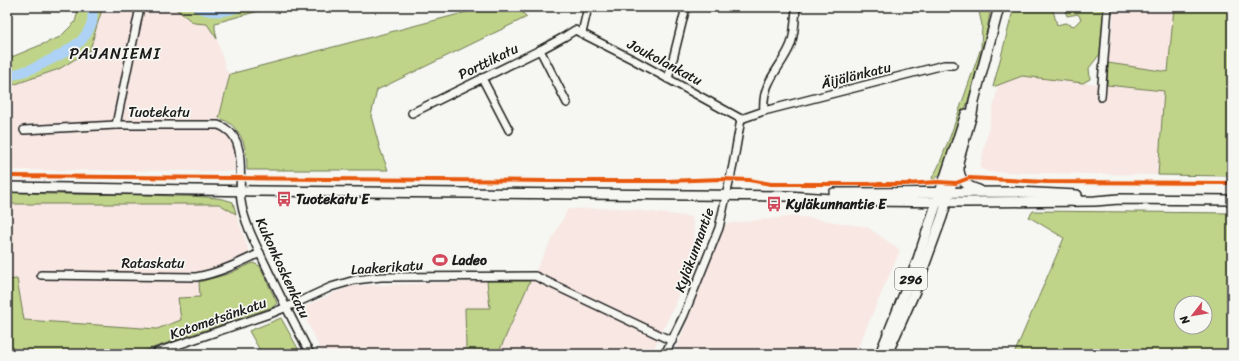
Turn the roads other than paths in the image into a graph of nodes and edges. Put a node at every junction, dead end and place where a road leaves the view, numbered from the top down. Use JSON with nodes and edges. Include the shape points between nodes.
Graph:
{"nodes":[{"id":1,"x":140,"y":7,"type":"edge"},
{"id":2,"x":588,"y":7,"type":"edge"},
{"id":3,"x":686,"y":7,"type":"edge"},
{"id":4,"x":796,"y":7,"type":"edge"},
{"id":5,"x":999,"y":7,"type":"edge"},
{"id":6,"x":1108,"y":7,"type":"edge"},
{"id":7,"x":575,"y":30,"type":"joint"},
{"id":8,"x":582,"y":33,"type":"junction"},
{"id":9,"x":540,"y":50,"type":"junction"},
{"id":10,"x":953,"y":65,"type":"dead end"},
{"id":11,"x":482,"y":78,"type":"junction"},
{"id":12,"x":668,"y":80,"type":"junction"},
{"id":13,"x":1101,"y":98,"type":"dead end"},
{"id":14,"x":974,"y":101,"type":"junction"},
{"id":15,"x":566,"y":104,"type":"dead end"},
{"id":16,"x":764,"y":111,"type":"junction"},
{"id":17,"x":412,"y":114,"type":"dead end"},
{"id":18,"x":741,"y":119,"type":"junction"},
{"id":19,"x":116,"y":125,"type":"junction"},
{"id":20,"x":24,"y":130,"type":"dead end"},
{"id":21,"x":509,"y":130,"type":"dead end"},
{"id":22,"x":960,"y":158,"type":"junction"},
{"id":23,"x":7,"y":187,"type":"edge"},
{"id":24,"x":240,"y":191,"type":"junction"},
{"id":25,"x":945,"y":192,"type":"junction"},
{"id":26,"x":992,"y":192,"type":"junction"},
{"id":27,"x":726,"y":195,"type":"junction"},
{"id":28,"x":787,"y":196,"type":"junction"},
{"id":29,"x":1119,"y":199,"type":"junction"},
{"id":30,"x":1232,"y":200,"type":"edge"},
{"id":31,"x":942,"y":202,"type":"junction"},
{"id":32,"x":260,"y":253,"type":"junction"},
{"id":33,"x":41,"y":275,"type":"dead end"},
{"id":34,"x":286,"y":308,"type":"junction"},
{"id":35,"x":672,"y":341,"type":"junction"},
{"id":36,"x":157,"y":352,"type":"dead end"},
{"id":37,"x":310,"y":354,"type":"edge"},
{"id":38,"x":665,"y":354,"type":"edge"},
{"id":39,"x":880,"y":354,"type":"edge"},
{"id":40,"x":887,"y":354,"type":"edge"}],
"edges":[{"from":1,"to":19,"type":"street"},
{"from":2,"to":8,"type":"street"},
{"from":3,"to":12,"type":"street"},
{"from":4,"to":16,"type":"street","via":[[791,44],[768,82]]},
{"from":5,"to":14,"type":"main road","number":"296"},
{"from":6,"to":13,"type":"street"},
{"from":7,"to":8,"type":"street","name":"Joukolankatu"},
{"from":7,"to":9,"type":"street","name":"Porttikatu"},
{"from":8,"to":12,"type":"street","name":"Joukolankatu"},
{"from":9,"to":11,"type":"street","name":"Porttikatu"},
{"from":9,"to":15,"type":"street"},
{"from":10,"to":16,"type":"street","name":"Äijälänkatu","via":[[944,65]]},
{"from":11,"to":17,"type":"street","name":"Porttikatu"},
{"from":11,"to":21,"type":"street"},
{"from":12,"to":18,"type":"street","name":"Joukolankatu"},
{"from":14,"to":22,"type":"main road","number":"296"},
{"from":14,"to":25,"type":"main road","number":"296","via":[[967,112]]},
{"from":16,"to":18,"type":"street"},
{"from":18,"to":27,"type":"street","name":"Kyläkunnantie"},
{"from":19,"to":20,"type":"street","name":"Tuotekatu"},
{"from":19,"to":24,"type":"street","name":"Tuotekatu","via":[[218,126],[227,129],[234,136],[240,152]]},
{"from":22,"to":25,"type":"main road","number":"296"},
{"from":22,"to":26,"type":"main road","via":[[960,174],[966,184],[975,189]]},
{"from":23,"to":24,"type":"main road"},
{"from":24,"to":27,"type":"main road"},
{"from":24,"to":32,"type":"street","name":"Kukonkoskenkatu","via":[[246,218]]},
{"from":25,"to":26,"type":"main road"},
{"from":25,"to":28,"type":"main road","via":[[862,192]]},
{"from":25,"to":31,"type":"main road","number":"296"},
{"from":26,"to":29,"type":"main road"},
{"from":27,"to":28,"type":"main road"},
{"from":27,"to":35,"type":"street","name":"Kyläkunnantie","via":[[719,228]]},
{"from":28,"to":31,"type":"main road","via":[[863,201]]},
{"from":29,"to":30,"type":"main road"},
{"from":29,"to":31,"type":"main road"},
{"from":31,"to":39,"type":"main road","number":"296"},
{"from":31,"to":40,"type":"main road","number":"296","via":[[915,291]]},
{"from":32,"to":33,"type":"street","name":"Rataskatu","via":[[225,269],[196,277]]},
{"from":32,"to":34,"type":"street","name":"Kukonkoskenkatu"},
{"from":34,"to":35,"type":"street","name":"Laakerikatu","via":[[330,287],[355,280],[381,277],[535,276]]},
{"from":34,"to":36,"type":"street","name":"Kotometsänkatu"},
{"from":34,"to":37,"type":"street","name":"Kukonkoskenkatu"},
{"from":35,"to":38,"type":"street","name":"Kyläkunnantie"}]}
